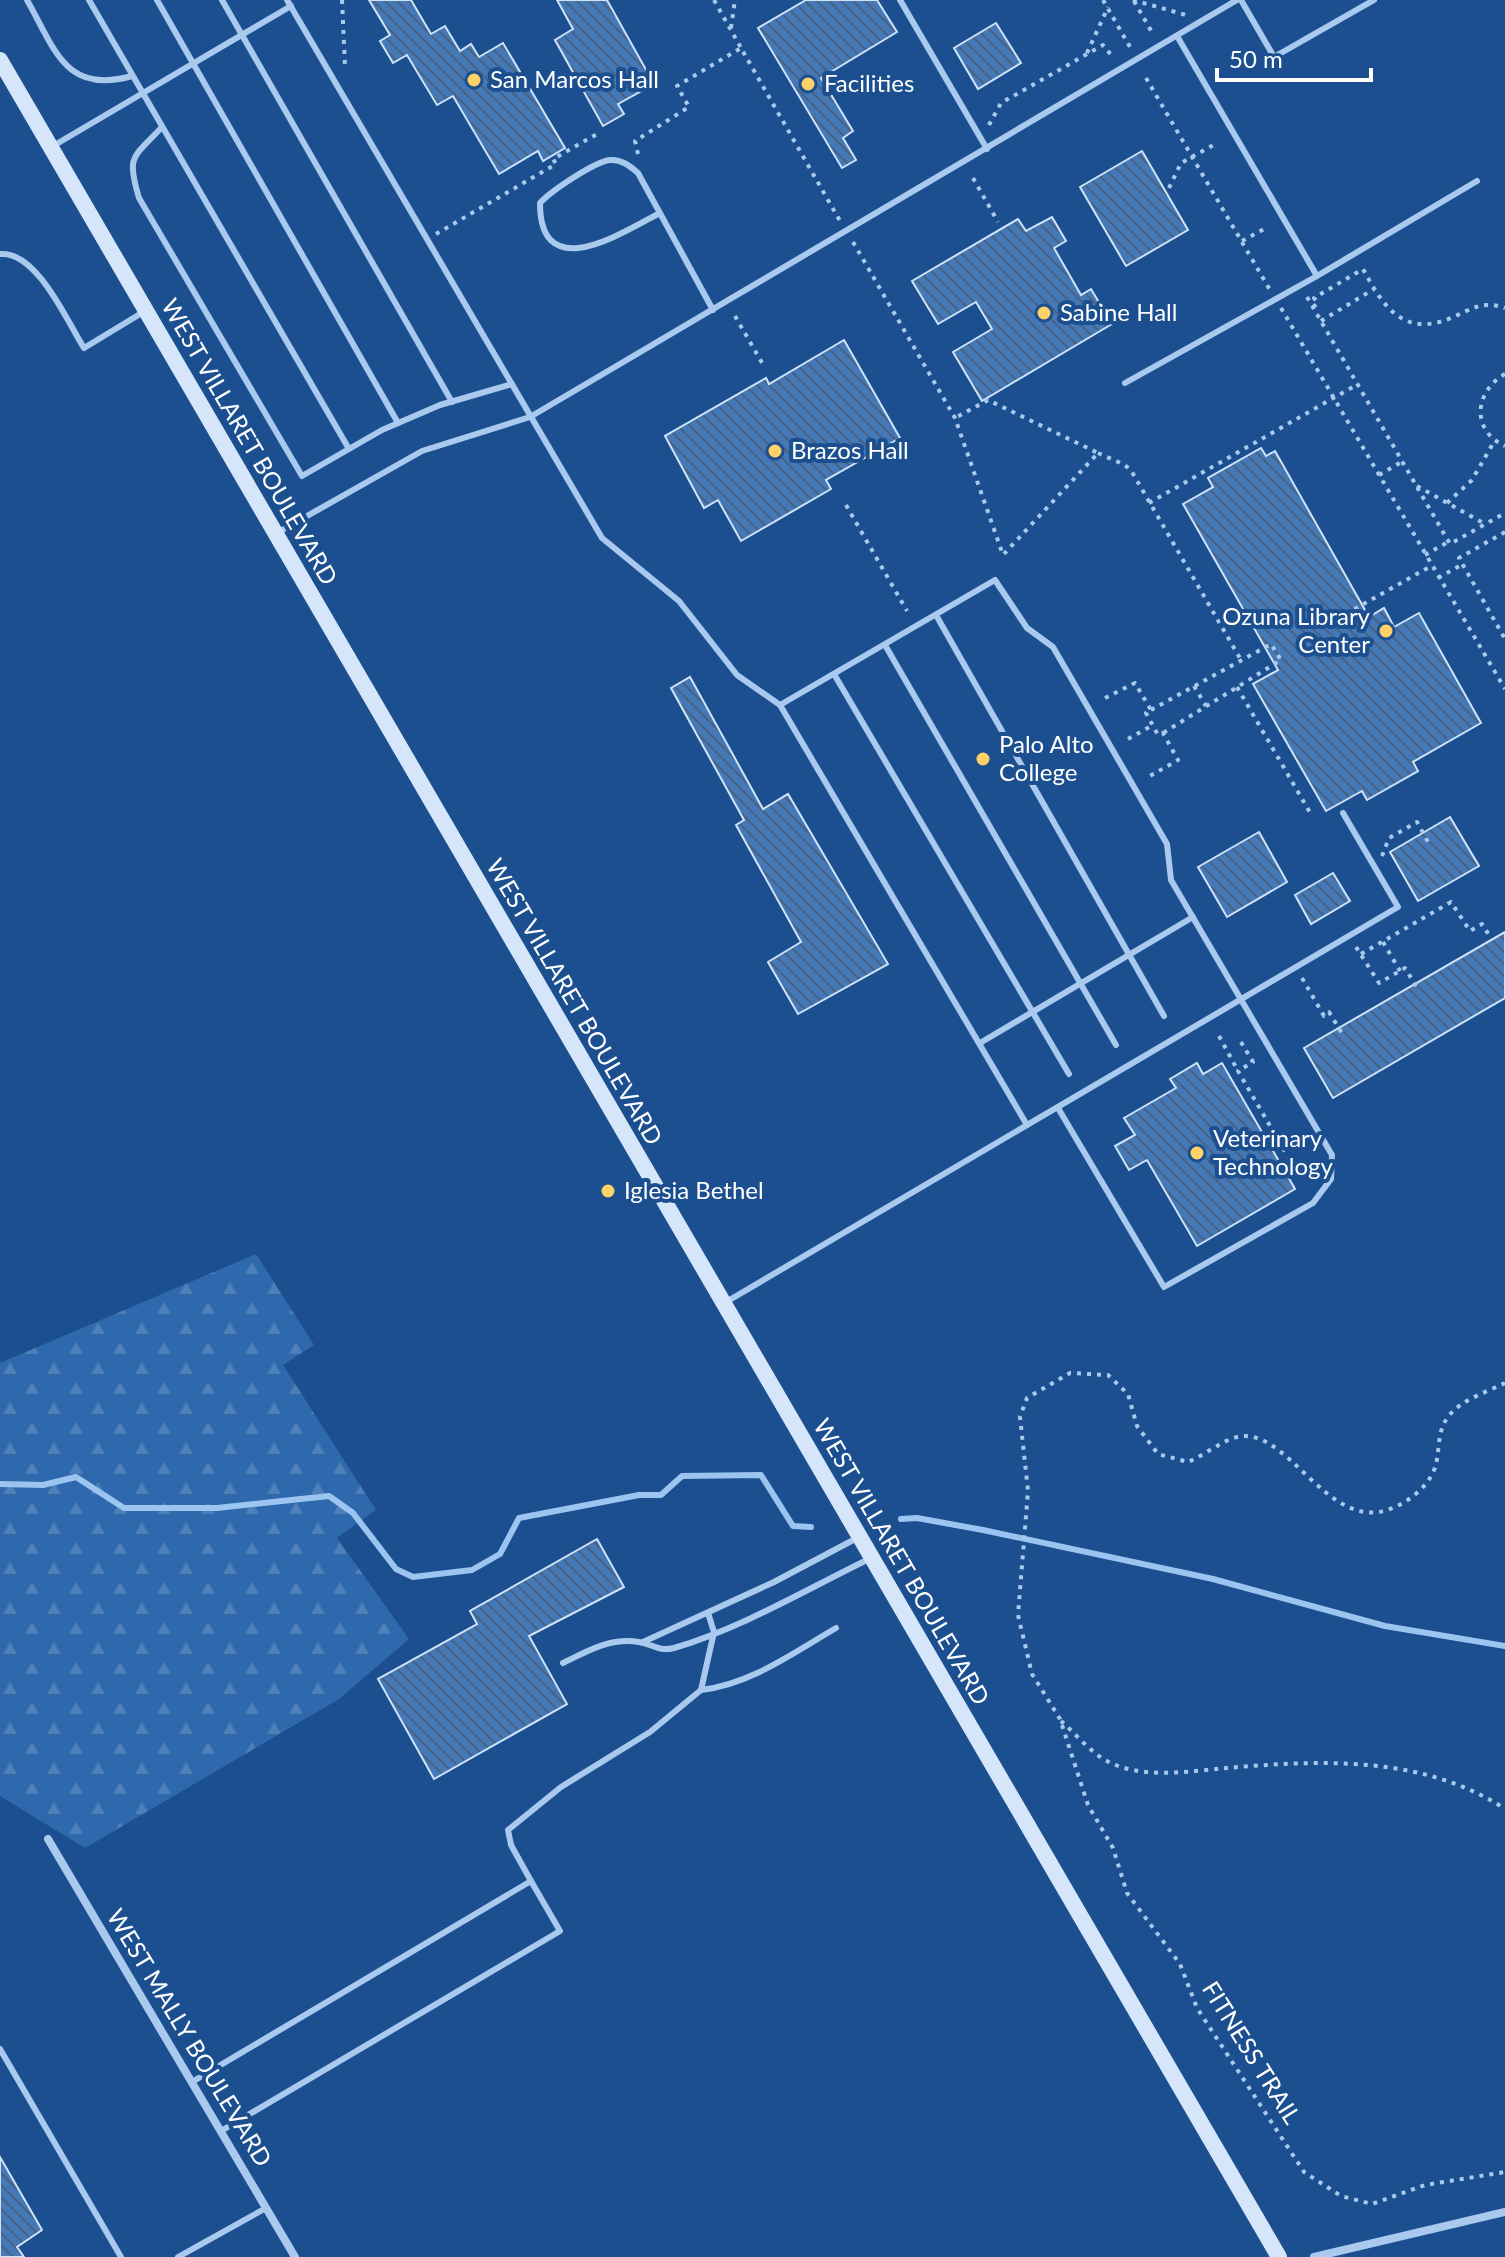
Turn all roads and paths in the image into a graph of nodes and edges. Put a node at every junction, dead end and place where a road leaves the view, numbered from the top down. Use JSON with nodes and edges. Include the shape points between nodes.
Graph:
{"nodes":[{"id":1,"x":27,"y":0,"type":"edge"},
{"id":2,"x":89,"y":0,"type":"edge"},
{"id":3,"x":157,"y":0,"type":"edge"},
{"id":4,"x":222,"y":0,"type":"edge"},
{"id":5,"x":342,"y":0,"type":"edge"},
{"id":6,"x":714,"y":0,"type":"edge"},
{"id":7,"x":735,"y":0,"type":"edge"},
{"id":8,"x":900,"y":0,"type":"edge"},
{"id":9,"x":1103,"y":0,"type":"edge"},
{"id":10,"x":1133,"y":0,"type":"edge"},
{"id":11,"x":1239,"y":0,"type":"edge"},
{"id":12,"x":1374,"y":0,"type":"edge"},
{"id":13,"x":289,"y":3,"type":"edge"},
{"id":14,"x":1108,"y":7,"type":"junction"},
{"id":15,"x":1186,"y":15,"type":"dead end"},
{"id":16,"x":731,"y":30,"type":"junction"},
{"id":17,"x":1153,"y":34,"type":"dead end"},
{"id":18,"x":242,"y":35,"type":"junction"},
{"id":19,"x":1177,"y":36,"type":"junction"},
{"id":20,"x":1130,"y":47,"type":"dead end"},
{"id":21,"x":741,"y":48,"type":"junction"},
{"id":22,"x":1086,"y":55,"type":"junction"},
{"id":23,"x":1112,"y":56,"type":"dead end"},
{"id":24,"x":0,"y":60,"type":"edge"},
{"id":25,"x":193,"y":63,"type":"junction"},
{"id":26,"x":345,"y":66,"type":"dead end"},
{"id":27,"x":132,"y":76,"type":"junction"},
{"id":28,"x":1146,"y":78,"type":"dead end"},
{"id":29,"x":142,"y":94,"type":"junction"},
{"id":30,"x":162,"y":127,"type":"junction"},
{"id":31,"x":597,"y":134,"type":"dead end"},
{"id":32,"x":978,"y":134,"type":"junction"},
{"id":33,"x":1217,"y":143,"type":"dead end"},
{"id":34,"x":50,"y":148,"type":"junction"},
{"id":35,"x":987,"y":149,"type":"junction"},
{"id":36,"x":1193,"y":157,"type":"junction"},
{"id":37,"x":644,"y":165,"type":"dead end"},
{"id":38,"x":973,"y":178,"type":"dead end"},
{"id":39,"x":1477,"y":181,"type":"dead end"},
{"id":40,"x":1169,"y":188,"type":"dead end"},
{"id":41,"x":660,"y":213,"type":"junction"},
{"id":42,"x":998,"y":222,"type":"dead end"},
{"id":43,"x":1266,"y":228,"type":"dead end"},
{"id":44,"x":846,"y":232,"type":"junction"},
{"id":45,"x":427,"y":240,"type":"junction"},
{"id":46,"x":1242,"y":241,"type":"junction"},
{"id":47,"x":0,"y":254,"type":"edge"},
{"id":48,"x":1317,"y":276,"type":"junction"},
{"id":49,"x":1300,"y":285,"type":"junction"},
{"id":50,"x":1374,"y":289,"type":"junction"},
{"id":51,"x":1276,"y":299,"type":"junction"},
{"id":52,"x":1313,"y":307,"type":"junction"},
{"id":53,"x":1505,"y":308,"type":"edge"},
{"id":54,"x":713,"y":310,"type":"junction"},
{"id":55,"x":145,"y":311,"type":"junction"},
{"id":56,"x":735,"y":316,"type":"dead end"},
{"id":57,"x":1321,"y":321,"type":"junction"},
{"id":58,"x":765,"y":368,"type":"dead end"},
{"id":59,"x":1505,"y":374,"type":"edge"},
{"id":60,"x":1125,"y":383,"type":"dead end"},
{"id":61,"x":512,"y":384,"type":"junction"},
{"id":62,"x":1358,"y":384,"type":"junction"},
{"id":63,"x":1334,"y":398,"type":"junction"},
{"id":64,"x":452,"y":402,"type":"junction"},
{"id":65,"x":530,"y":417,"type":"junction"},
{"id":66,"x":955,"y":418,"type":"junction"},
{"id":67,"x":398,"y":423,"type":"junction"},
{"id":68,"x":1495,"y":440,"type":"junction"},
{"id":69,"x":1505,"y":446,"type":"edge"},
{"id":70,"x":349,"y":449,"type":"junction"},
{"id":71,"x":1098,"y":453,"type":"junction"},
{"id":72,"x":1403,"y":461,"type":"junction"},
{"id":73,"x":1379,"y":475,"type":"junction"},
{"id":74,"x":1416,"y":486,"type":"junction"},
{"id":75,"x":1149,"y":503,"type":"junction"},
{"id":76,"x":1447,"y":503,"type":"junction"},
{"id":77,"x":846,"y":505,"type":"dead end"},
{"id":78,"x":1505,"y":513,"type":"edge"},
{"id":79,"x":1485,"y":524,"type":"junction"},
{"id":80,"x":1504,"y":534,"type":"edge"},
{"id":81,"x":274,"y":535,"type":"junction"},
{"id":82,"x":1448,"y":542,"type":"junction"},
{"id":83,"x":1425,"y":555,"type":"junction"},
{"id":84,"x":1463,"y":564,"type":"junction"},
{"id":85,"x":1431,"y":566,"type":"junction"},
{"id":86,"x":1438,"y":578,"type":"junction"},
{"id":87,"x":907,"y":611,"type":"dead end"},
{"id":88,"x":936,"y":615,"type":"junction"},
{"id":89,"x":1337,"y":619,"type":"dead end"},
{"id":90,"x":1505,"y":639,"type":"edge"},
{"id":91,"x":885,"y":645,"type":"junction"},
{"id":92,"x":1241,"y":660,"type":"junction"},
{"id":93,"x":834,"y":674,"type":"junction"},
{"id":94,"x":1194,"y":686,"type":"junction"},
{"id":95,"x":1237,"y":687,"type":"junction"},
{"id":96,"x":1505,"y":689,"type":"edge"},
{"id":97,"x":1105,"y":698,"type":"dead end"},
{"id":98,"x":780,"y":705,"type":"junction"},
{"id":99,"x":1206,"y":706,"type":"junction"},
{"id":100,"x":1151,"y":710,"type":"junction"},
{"id":101,"x":1153,"y":725,"type":"junction"},
{"id":102,"x":1163,"y":733,"type":"junction"},
{"id":103,"x":1128,"y":739,"type":"dead end"},
{"id":104,"x":1150,"y":776,"type":"dead end"},
{"id":105,"x":1343,"y":813,"type":"dead end"},
{"id":106,"x":1312,"y":816,"type":"dead end"},
{"id":107,"x":1428,"y":842,"type":"dead end"},
{"id":108,"x":1387,"y":869,"type":"dead end"},
{"id":109,"x":1193,"y":917,"type":"junction"},
{"id":110,"x":1489,"y":935,"type":"dead end"},
{"id":111,"x":1349,"y":936,"type":"junction"},
{"id":112,"x":1383,"y":941,"type":"junction"},
{"id":113,"x":1361,"y":954,"type":"junction"},
{"id":114,"x":1129,"y":955,"type":"junction"},
{"id":115,"x":1296,"y":968,"type":"junction"},
{"id":116,"x":1400,"y":971,"type":"junction"},
{"id":117,"x":1081,"y":983,"type":"junction"},
{"id":118,"x":1419,"y":991,"type":"dead end"},
{"id":119,"x":1241,"y":1001,"type":"junction"},
{"id":120,"x":1032,"y":1012,"type":"junction"},
{"id":121,"x":1164,"y":1016,"type":"dead end"},
{"id":122,"x":1343,"y":1035,"type":"dead end"},
{"id":123,"x":1219,"y":1036,"type":"dead end"},
{"id":124,"x":1241,"y":1042,"type":"dead end"},
{"id":125,"x":980,"y":1043,"type":"junction"},
{"id":126,"x":1116,"y":1045,"type":"dead end"},
{"id":127,"x":1238,"y":1071,"type":"junction"},
{"id":128,"x":1069,"y":1074,"type":"dead end"},
{"id":129,"x":1058,"y":1108,"type":"junction"},
{"id":130,"x":1027,"y":1125,"type":"junction"},
{"id":131,"x":1294,"y":1167,"type":"dead end"},
{"id":132,"x":723,"y":1304,"type":"junction"},
{"id":133,"x":1505,"y":1383,"type":"edge"},
{"id":134,"x":859,"y":1537,"type":"junction"},
{"id":135,"x":871,"y":1558,"type":"junction"},
{"id":136,"x":708,"y":1613,"type":"junction"},
{"id":137,"x":836,"y":1628,"type":"dead end"},
{"id":138,"x":714,"y":1632,"type":"junction"},
{"id":139,"x":643,"y":1642,"type":"junction"},
{"id":140,"x":563,"y":1663,"type":"dead end"},
{"id":141,"x":701,"y":1690,"type":"junction"},
{"id":142,"x":1060,"y":1719,"type":"junction"},
{"id":143,"x":1505,"y":1809,"type":"edge"},
{"id":144,"x":48,"y":1839,"type":"dead end"},
{"id":145,"x":531,"y":1881,"type":"junction"},
{"id":146,"x":0,"y":2049,"type":"edge"},
{"id":147,"x":192,"y":2082,"type":"junction"},
{"id":148,"x":221,"y":2131,"type":"junction"},
{"id":149,"x":1505,"y":2172,"type":"edge"},
{"id":150,"x":266,"y":2208,"type":"junction"},
{"id":151,"x":1505,"y":2212,"type":"edge"},
{"id":152,"x":121,"y":2257,"type":"edge"},
{"id":153,"x":178,"y":2257,"type":"edge"},
{"id":154,"x":295,"y":2257,"type":"edge"},
{"id":155,"x":1279,"y":2257,"type":"edge"},
{"id":156,"x":1314,"y":2257,"type":"edge"}],
"edges":[{"from":1,"to":27,"type":"lane","via":[[64,65],[85,79],[106,83]]},
{"from":2,"to":27,"type":"lane"},
{"from":3,"to":25,"type":"lane"},
{"from":4,"to":18,"type":"lane"},
{"from":5,"to":26,"type":"path"},
{"from":6,"to":16,"type":"path"},
{"from":7,"to":16,"type":"path"},
{"from":8,"to":32,"type":"lane"},
{"from":9,"to":14,"type":"path"},
{"from":10,"to":15,"type":"path"},
{"from":10,"to":17,"type":"path"},
{"from":11,"to":12,"type":"lane","via":[[1274,57]]},
{"from":11,"to":19,"type":"lane"},
{"from":13,"to":18,"type":"lane"},
{"from":13,"to":45,"type":"lane"},
{"from":14,"to":20,"type":"path"},
{"from":14,"to":22,"type":"path"},
{"from":16,"to":21,"type":"path"},
{"from":18,"to":25,"type":"lane"},
{"from":18,"to":64,"type":"lane"},
{"from":19,"to":35,"type":"lane"},
{"from":19,"to":48,"type":"lane"},
{"from":21,"to":37,"type":"path","via":[[677,86],[689,107],[635,141]]},
{"from":21,"to":44,"type":"path"},
{"from":22,"to":23,"type":"path","via":[[1103,45]]},
{"from":22,"to":32,"type":"path","via":[[1001,103]]},
{"from":24,"to":34,"type":"street","name":"WEST VILLARET BOULEVARD"},
{"from":25,"to":29,"type":"lane"},
{"from":25,"to":67,"type":"lane"},
{"from":27,"to":29,"type":"lane"},
{"from":28,"to":36,"type":"path"},
{"from":29,"to":30,"type":"lane"},
{"from":29,"to":34,"type":"lane"},
{"from":30,"to":70,"type":"lane"},
{"from":30,"to":70,"type":"lane","via":[[134,157],[130,169],[139,198],[302,476]]},
{"from":31,"to":45,"type":"path"},
{"from":32,"to":35,"type":"lane"},
{"from":33,"to":36,"type":"path"},
{"from":34,"to":55,"type":"street","name":"WEST VILLARET BOULEVARD"},
{"from":35,"to":44,"type":"lane"},
{"from":36,"to":40,"type":"path","via":[[1177,167]]},
{"from":36,"to":46,"type":"path"},
{"from":38,"to":42,"type":"path"},
{"from":39,"to":48,"type":"lane"},
{"from":41,"to":41,"type":"lane","via":[[591,248],[573,251],[544,229],[540,203],[609,160],[626,162],[638,173]]},
{"from":41,"to":54,"type":"lane"},
{"from":43,"to":46,"type":"path"},
{"from":44,"to":54,"type":"lane"},
{"from":44,"to":66,"type":"path"},
{"from":45,"to":61,"type":"lane"},
{"from":46,"to":51,"type":"path"},
{"from":47,"to":55,"type":"lane","via":[[8,253],[38,272],[84,348]]},
{"from":48,"to":49,"type":"lane"},
{"from":49,"to":51,"type":"lane"},
{"from":49,"to":52,"type":"path"},
{"from":50,"to":52,"type":"path","via":[[1363,269],[1314,298],[1318,303]]},
{"from":50,"to":53,"type":"path","via":[[1388,310],[1424,324],[1450,319],[1479,304]]},
{"from":50,"to":57,"type":"path"},
{"from":51,"to":60,"type":"lane"},
{"from":51,"to":63,"type":"path"},
{"from":52,"to":57,"type":"path"},
{"from":54,"to":65,"type":"lane"},
{"from":55,"to":81,"type":"street","name":"WEST VILLARET BOULEVARD"},
{"from":56,"to":58,"type":"path"},
{"from":57,"to":62,"type":"path"},
{"from":59,"to":68,"type":"path","via":[[1489,385],[1481,401],[1482,422]]},
{"from":61,"to":64,"type":"lane"},
{"from":61,"to":65,"type":"lane"},
{"from":62,"to":63,"type":"path"},
{"from":62,"to":72,"type":"path"},
{"from":63,"to":73,"type":"path"},
{"from":63,"to":75,"type":"path"},
{"from":64,"to":67,"type":"lane"},
{"from":65,"to":81,"type":"lane","via":[[422,451]]},
{"from":65,"to":98,"type":"lane","via":[[602,538],[679,601],[737,675]]},
{"from":66,"to":71,"type":"path","via":[[988,400]]},
{"from":66,"to":71,"type":"path","via":[[1003,555]]},
{"from":67,"to":70,"type":"lane"},
{"from":68,"to":69,"type":"path"},
{"from":68,"to":76,"type":"path","via":[[1472,480]]},
{"from":71,"to":75,"type":"path","via":[[1125,465]]},
{"from":72,"to":73,"type":"path"},
{"from":72,"to":74,"type":"path"},
{"from":73,"to":83,"type":"path"},
{"from":74,"to":76,"type":"path"},
{"from":74,"to":82,"type":"path"},
{"from":75,"to":92,"type":"path"},
{"from":76,"to":79,"type":"path"},
{"from":77,"to":87,"type":"path"},
{"from":78,"to":79,"type":"path"},
{"from":79,"to":82,"type":"path"},
{"from":80,"to":84,"type":"path","via":[[1459,558]]},
{"from":81,"to":132,"type":"street","name":"WEST VILLARET BOULEVARD"},
{"from":82,"to":83,"type":"path"},
{"from":83,"to":85,"type":"path"},
{"from":84,"to":86,"type":"path"},
{"from":84,"to":90,"type":"path"},
{"from":85,"to":86,"type":"path"},
{"from":85,"to":89,"type":"path"},
{"from":86,"to":96,"type":"path"},
{"from":88,"to":91,"type":"lane"},
{"from":88,"to":109,"type":"lane","via":[[995,580],[1027,628],[1053,647],[1167,844],[1171,880]]},
{"from":88,"to":114,"type":"lane"},
{"from":91,"to":93,"type":"lane"},
{"from":91,"to":117,"type":"lane"},
{"from":92,"to":94,"type":"path"},
{"from":92,"to":95,"type":"path","via":[[1271,644],[1281,660]]},
{"from":93,"to":98,"type":"lane"},
{"from":93,"to":120,"type":"lane"},
{"from":94,"to":99,"type":"path"},
{"from":94,"to":100,"type":"path"},
{"from":95,"to":99,"type":"path"},
{"from":95,"to":106,"type":"path"},
{"from":97,"to":100,"type":"path","via":[[1135,683]]},
{"from":98,"to":125,"type":"lane"},
{"from":99,"to":102,"type":"path"},
{"from":100,"to":101,"type":"path","via":[[1146,713]]},
{"from":101,"to":102,"type":"path","via":[[1158,735]]},
{"from":101,"to":103,"type":"path"},
{"from":102,"to":104,"type":"path","via":[[1178,760]]},
{"from":105,"to":111,"type":"lane","via":[[1398,907]]},
{"from":107,"to":108,"type":"path","via":[[1417,822],[1391,836],[1381,857]]},
{"from":109,"to":114,"type":"lane"},
{"from":109,"to":119,"type":"lane"},
{"from":110,"to":112,"type":"path","via":[[1482,924],[1470,931],[1451,902]]},
{"from":111,"to":113,"type":"path"},
{"from":111,"to":115,"type":"lane"},
{"from":112,"to":113,"type":"path"},
{"from":112,"to":116,"type":"path"},
{"from":113,"to":116,"type":"path","via":[[1379,983]]},
{"from":114,"to":117,"type":"lane"},
{"from":114,"to":121,"type":"lane"},
{"from":115,"to":119,"type":"lane"},
{"from":115,"to":122,"type":"path","via":[[1324,1016],[1329,1012]]},
{"from":116,"to":118,"type":"path","via":[[1405,968]]},
{"from":117,"to":120,"type":"lane"},
{"from":117,"to":126,"type":"lane"},
{"from":119,"to":129,"type":"lane"},
{"from":119,"to":129,"type":"lane","via":[[1332,1155],[1331,1179],[1313,1203],[1164,1287]]},
{"from":120,"to":125,"type":"lane"},
{"from":120,"to":128,"type":"lane"},
{"from":123,"to":127,"type":"path"},
{"from":124,"to":127,"type":"path","via":[[1253,1062]]},
{"from":125,"to":130,"type":"lane"},
{"from":127,"to":131,"type":"path"},
{"from":129,"to":130,"type":"lane"},
{"from":130,"to":132,"type":"lane"},
{"from":132,"to":134,"type":"street","name":"WEST VILLARET BOULEVARD"},
{"from":133,"to":142,"type":"path","name":"FITNESS TRAIL","via":[[1449,1414],[1440,1432],[1436,1467],[1418,1494],[1388,1510],[1362,1513],[1334,1500],[1282,1453],[1254,1439],[1237,1437],[1188,1462],[1158,1454],[1137,1426],[1128,1394],[1108,1375],[1070,1373],[1027,1398],[1020,1417],[1028,1491],[1018,1615],[1032,1674]]},
{"from":134,"to":135,"type":"street","name":"WEST VILLARET BOULEVARD"},
{"from":134,"to":136,"type":"lane"},
{"from":135,"to":138,"type":"lane"},
{"from":135,"to":155,"type":"street","name":"WEST VILLARET BOULEVARD"},
{"from":136,"to":138,"type":"lane"},
{"from":136,"to":139,"type":"lane"},
{"from":137,"to":141,"type":"lane","via":[[765,1670],[725,1687]]},
{"from":138,"to":139,"type":"lane","via":[[671,1649],[655,1650]]},
{"from":138,"to":141,"type":"lane"},
{"from":139,"to":140,"type":"lane","via":[[601,1644]]},
{"from":141,"to":145,"type":"lane","via":[[650,1732],[561,1787],[508,1830]]},
{"from":142,"to":143,"type":"path","name":"FITNESS TRAIL","via":[[1106,1761],[1157,1773],[1360,1763],[1424,1771]]},
{"from":142,"to":149,"type":"path","name":"FITNESS TRAIL","via":[[1088,1805],[1113,1848],[1127,1893],[1180,1964],[1197,2008],[1304,2172],[1341,2196],[1372,2204],[1425,2185]]},
{"from":144,"to":147,"type":"street","name":"WEST MALLY BOULEVARD"},
{"from":145,"to":147,"type":"lane"},
{"from":145,"to":148,"type":"lane","via":[[560,1931]]},
{"from":146,"to":152,"type":"lane"},
{"from":147,"to":148,"type":"street","name":"WEST MALLY BOULEVARD"},
{"from":148,"to":150,"type":"street","name":"WEST MALLY BOULEVARD"},
{"from":150,"to":153,"type":"lane"},
{"from":150,"to":154,"type":"street","name":"WEST MALLY BOULEVARD"},
{"from":151,"to":156,"type":"street"}]}
